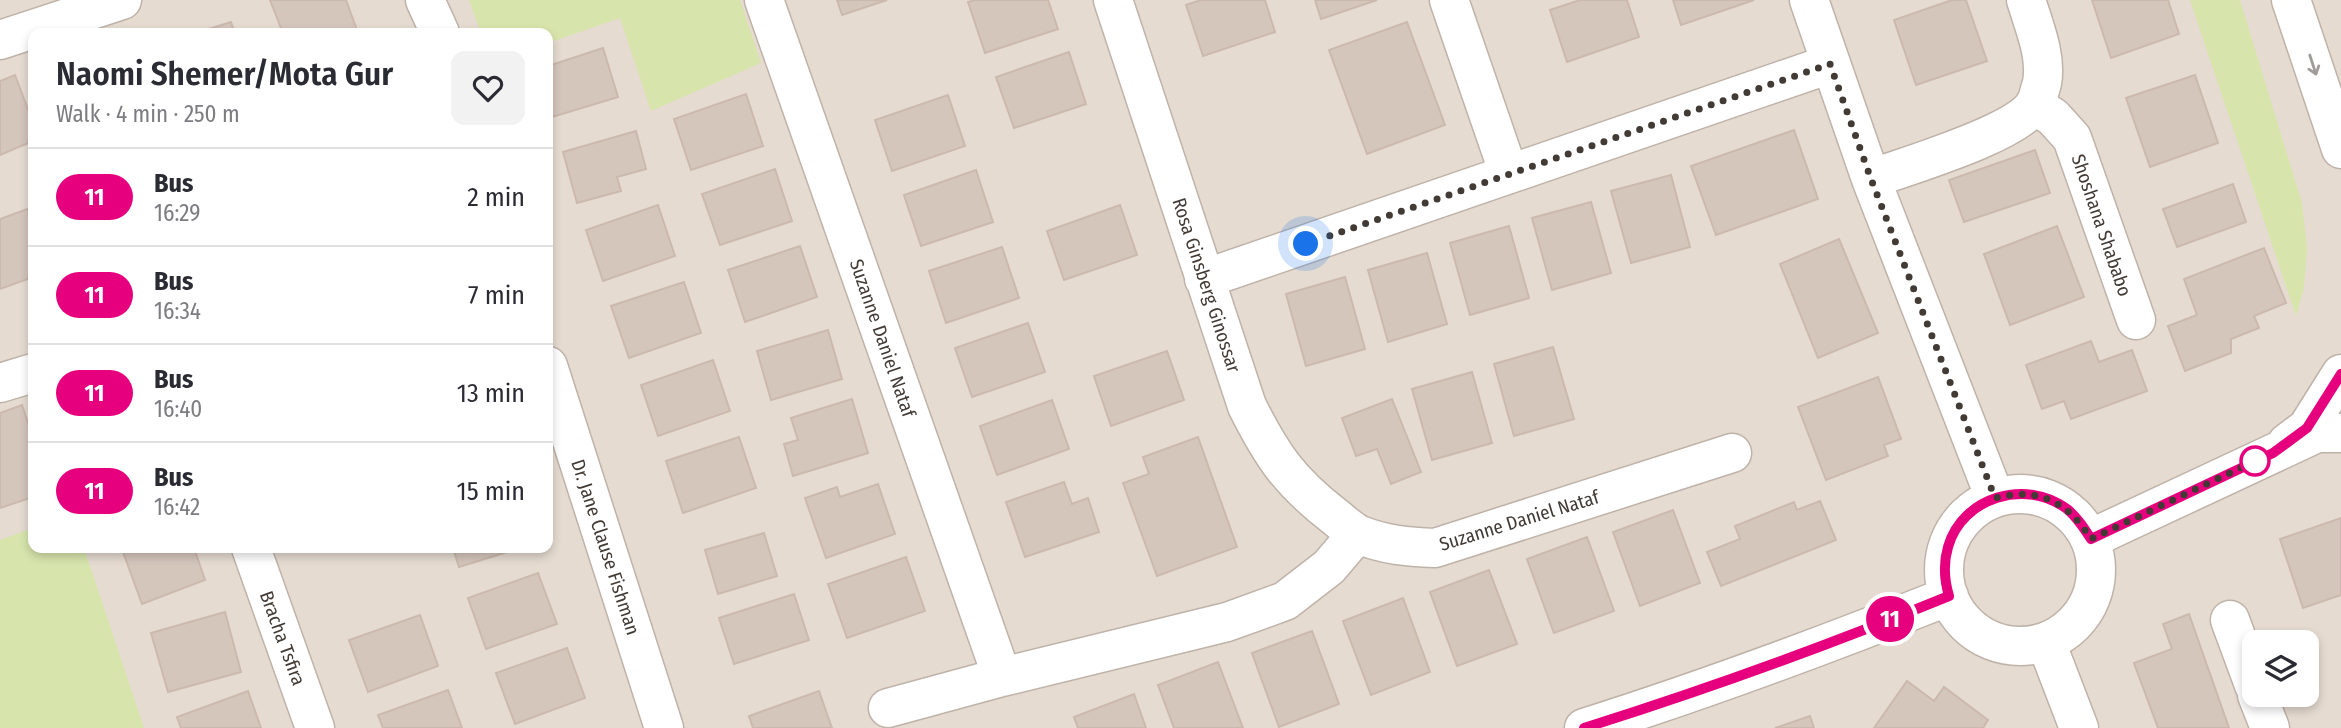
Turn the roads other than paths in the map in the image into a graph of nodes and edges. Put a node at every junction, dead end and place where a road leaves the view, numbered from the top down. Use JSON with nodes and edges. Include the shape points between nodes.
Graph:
{"nodes":[{"id":1,"x":122,"y":0,"type":"edge"},
{"id":2,"x":425,"y":0,"type":"edge"},
{"id":3,"x":764,"y":0,"type":"edge"},
{"id":4,"x":1113,"y":0,"type":"edge"},
{"id":5,"x":1449,"y":0,"type":"edge"},
{"id":6,"x":1809,"y":0,"type":"edge"},
{"id":7,"x":2025,"y":0,"type":"edge"},
{"id":8,"x":2291,"y":0,"type":"edge"},
{"id":9,"x":61,"y":27,"type":"edge"},
{"id":10,"x":438,"y":28,"type":"edge"},
{"id":11,"x":28,"y":34,"type":"edge"},
{"id":12,"x":0,"y":40,"type":"edge"},
{"id":13,"x":1830,"y":64,"type":"junction"},
{"id":14,"x":2034,"y":105,"type":"junction"},
{"id":15,"x":2341,"y":149,"type":"edge"},
{"id":16,"x":1509,"y":174,"type":"junction"},
{"id":17,"x":1871,"y":179,"type":"junction"},
{"id":18,"x":1204,"y":279,"type":"junction"},
{"id":19,"x":2136,"y":320,"type":"dead end"},
{"id":20,"x":2341,"y":374,"type":"edge"},
{"id":21,"x":28,"y":375,"type":"edge"},
{"id":22,"x":553,"y":382,"type":"edge"},
{"id":23,"x":0,"y":383,"type":"edge"},
{"id":24,"x":2341,"y":433,"type":"edge"},
{"id":25,"x":1732,"y":453,"type":"dead end"},
{"id":26,"x":2273,"y":453,"type":"junction"},
{"id":27,"x":1995,"y":498,"type":"junction"},
{"id":28,"x":1357,"y":534,"type":"junction"},
{"id":29,"x":2091,"y":539,"type":"junction"},
{"id":30,"x":253,"y":553,"type":"edge"},
{"id":31,"x":1949,"y":596,"type":"junction"},
{"id":32,"x":2230,"y":620,"type":"dead end"},
{"id":33,"x":2046,"y":642,"type":"junction"},
{"id":34,"x":2242,"y":652,"type":"edge"},
{"id":35,"x":1002,"y":677,"type":"junction"},
{"id":36,"x":2262,"y":707,"type":"edge"},
{"id":37,"x":888,"y":708,"type":"dead end"},
{"id":38,"x":315,"y":728,"type":"edge"},
{"id":39,"x":664,"y":728,"type":"edge"},
{"id":40,"x":1584,"y":728,"type":"edge"},
{"id":41,"x":2079,"y":728,"type":"edge"},
{"id":42,"x":2270,"y":728,"type":"edge"}],
"edges":[{"from":1,"to":9,"type":"street"},
{"from":2,"to":10,"type":"street"},
{"from":3,"to":35,"type":"street","name":"Suzanne Daniel Nataf"},
{"from":4,"to":18,"type":"street","name":"Rosa Ginsberg Ginossar"},
{"from":5,"to":16,"type":"street"},
{"from":6,"to":13,"type":"street"},
{"from":7,"to":14,"type":"street","via":[[2041,51],[2042,82]]},
{"from":8,"to":15,"type":"street","one_way":true},
{"from":11,"to":12,"type":"street"},
{"from":13,"to":16,"type":"street"},
{"from":13,"to":17,"type":"street"},
{"from":14,"to":17,"type":"street","via":[[1988,137]]},
{"from":14,"to":19,"type":"street","name":"Shoshana Shababo","via":[[2072,138]]},
{"from":16,"to":18,"type":"street"},
{"from":17,"to":27,"type":"street"},
{"from":18,"to":28,"type":"street","name":"Rosa Ginsberg Ginossar","via":[[1247,406],[1265,442],[1288,476]]},
{"from":20,"to":26,"type":"street","via":[[2307,428]]},
{"from":21,"to":23,"type":"street"},
{"from":22,"to":39,"type":"street","name":"Dr. Jane Clause Fishman"},
{"from":24,"to":26,"type":"street","via":[[2317,433]]},
{"from":25,"to":28,"type":"street","name":"Suzanne Daniel Nataf","via":[[1434,548],[1394,546]]},
{"from":26,"to":29,"type":"street"},
{"from":27,"to":29,"type":"street","via":[[2033,494],[2051,499],[2081,523]]},
{"from":27,"to":31,"type":"street","via":[[1967,516],[1948,545],[1944,579]]},
{"from":28,"to":35,"type":"street","via":[[1329,567],[1285,601],[1227,622]]},
{"from":29,"to":33,"type":"street","via":[[2096,580],[2090,600],[2080,618]]},
{"from":30,"to":38,"type":"street","name":"Bracha Tsfira"},
{"from":31,"to":33,"type":"street","via":[[1958,614],[1987,639],[2006,645]]},
{"from":31,"to":40,"type":"street","via":[[1827,645]]},
{"from":32,"to":34,"type":"street"},
{"from":33,"to":41,"type":"street"},
{"from":35,"to":37,"type":"street"},
{"from":36,"to":42,"type":"street"}]}
